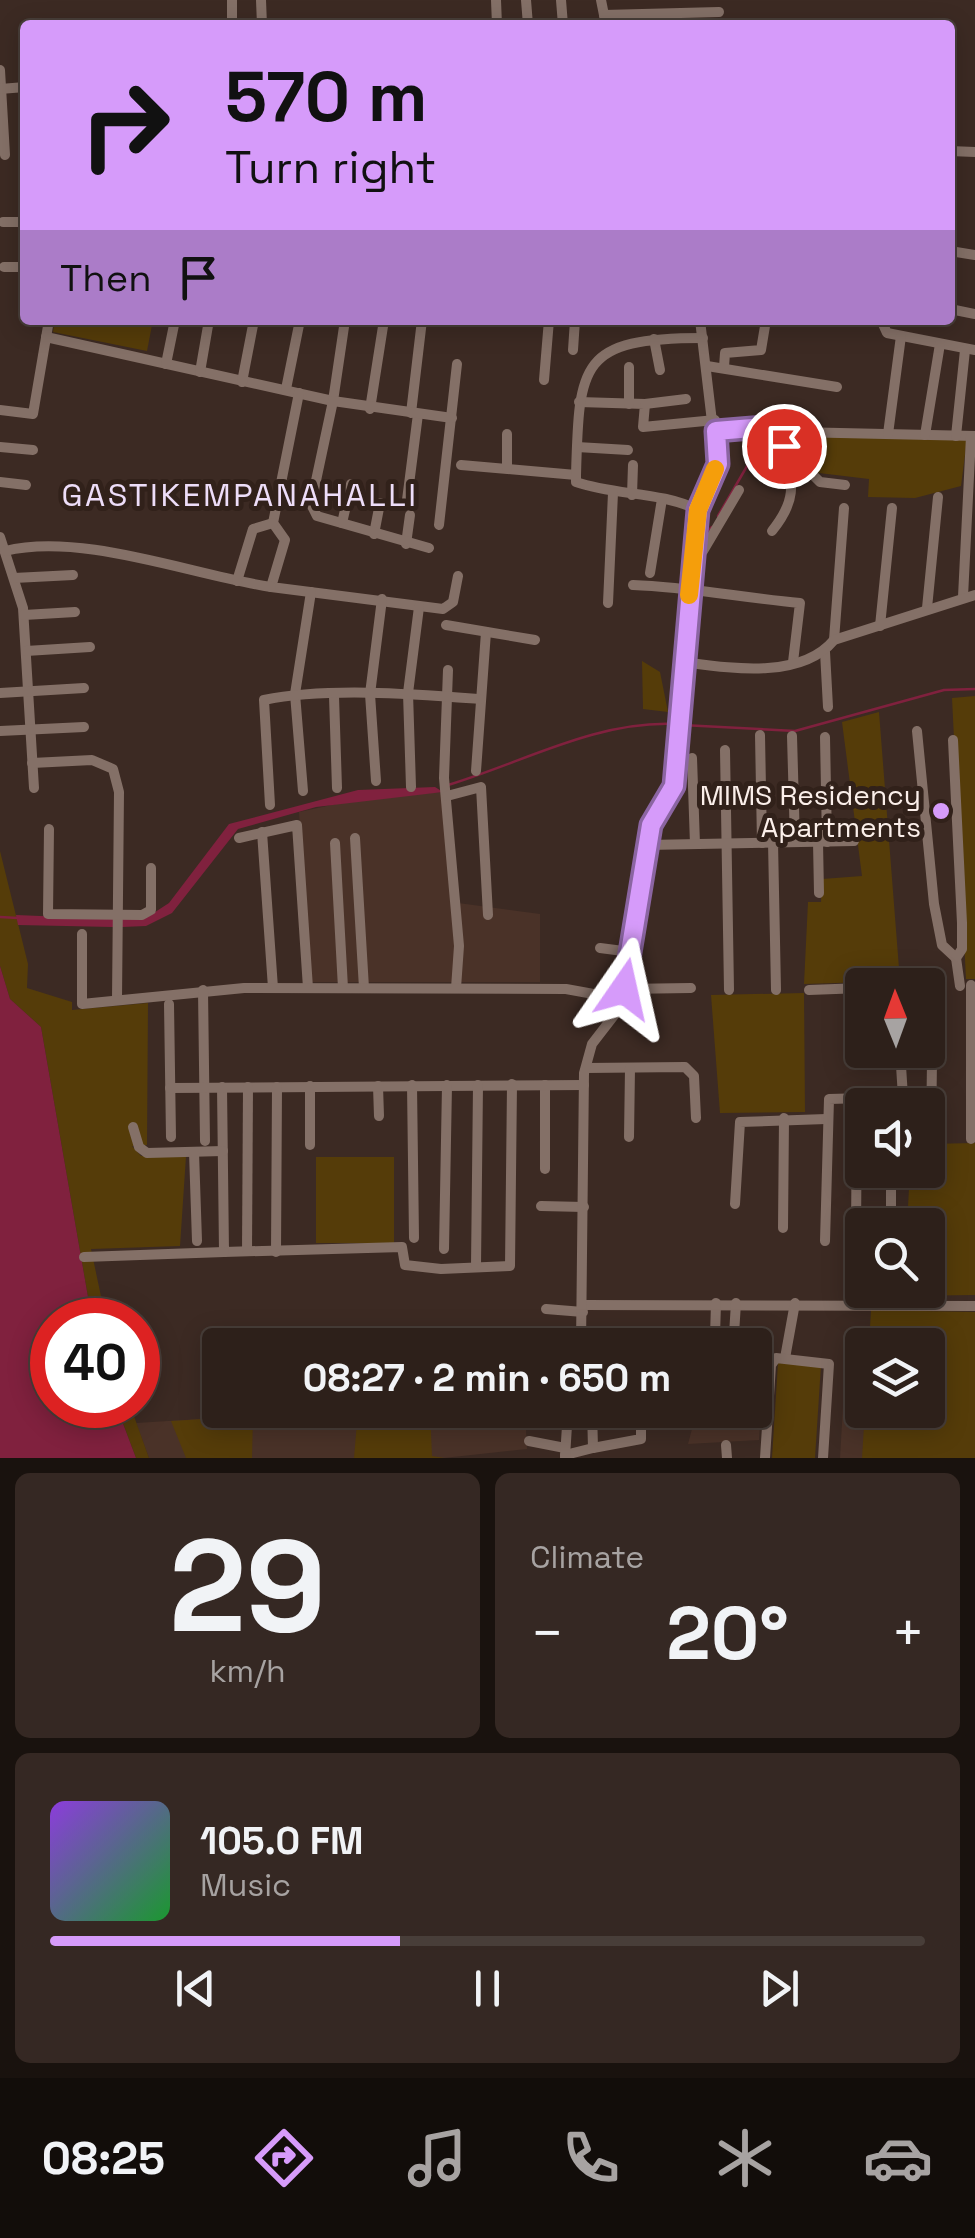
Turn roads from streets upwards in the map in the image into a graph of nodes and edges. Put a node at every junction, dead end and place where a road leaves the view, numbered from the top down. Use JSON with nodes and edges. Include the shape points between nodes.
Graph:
{"nodes":[{"id":1,"x":601,"y":0,"type":"edge"},
{"id":2,"x":719,"y":12,"type":"dead end"},
{"id":3,"x":605,"y":20,"type":"edge"},
{"id":4,"x":0,"y":70,"type":"edge"},
{"id":5,"x":1,"y":89,"type":"edge"},
{"id":6,"x":6,"y":156,"type":"dead end"},
{"id":7,"x":3,"y":222,"type":"dead end"},
{"id":8,"x":20,"y":222,"type":"edge"},
{"id":9,"x":4,"y":267,"type":"dead end"},
{"id":10,"x":20,"y":267,"type":"edge"},
{"id":11,"x":48,"y":325,"type":"edge"},
{"id":12,"x":174,"y":325,"type":"edge"},
{"id":13,"x":208,"y":325,"type":"edge"},
{"id":14,"x":253,"y":325,"type":"edge"},
{"id":15,"x":299,"y":325,"type":"edge"},
{"id":16,"x":344,"y":325,"type":"edge"},
{"id":17,"x":383,"y":325,"type":"edge"},
{"id":18,"x":422,"y":325,"type":"edge"},
{"id":19,"x":549,"y":325,"type":"edge"},
{"id":20,"x":575,"y":325,"type":"edge"},
{"id":21,"x":701,"y":325,"type":"edge"},
{"id":22,"x":765,"y":325,"type":"edge"},
{"id":23,"x":883,"y":325,"type":"edge"},
{"id":24,"x":46,"y":336,"type":"junction"},
{"id":25,"x":901,"y":336,"type":"junction"},
{"id":26,"x":703,"y":338,"type":"junction"},
{"id":27,"x":654,"y":340,"type":"junction"},
{"id":28,"x":940,"y":344,"type":"junction"},
{"id":29,"x":573,"y":350,"type":"dead end"},
{"id":30,"x":970,"y":350,"type":"edge"},
{"id":31,"x":166,"y":364,"type":"junction"},
{"id":32,"x":456,"y":364,"type":"dead end"},
{"id":33,"x":707,"y":366,"type":"junction"},
{"id":34,"x":629,"y":367,"type":"dead end"},
{"id":35,"x":724,"y":367,"type":"junction"},
{"id":36,"x":660,"y":370,"type":"dead end"},
{"id":37,"x":200,"y":372,"type":"junction"},
{"id":38,"x":544,"y":380,"type":"dead end"},
{"id":39,"x":242,"y":382,"type":"junction"},
{"id":40,"x":836,"y":387,"type":"dead end"},
{"id":41,"x":286,"y":389,"type":"junction"},
{"id":42,"x":300,"y":393,"type":"junction"},
{"id":43,"x":686,"y":399,"type":"dead end"},
{"id":44,"x":332,"y":401,"type":"junction"},
{"id":45,"x":578,"y":402,"type":"junction"},
{"id":46,"x":629,"y":404,"type":"junction"},
{"id":47,"x":645,"y":404,"type":"junction"},
{"id":48,"x":370,"y":408,"type":"junction"},
{"id":49,"x":0,"y":410,"type":"edge"},
{"id":50,"x":414,"y":414,"type":"junction"},
{"id":51,"x":452,"y":418,"type":"junction"},
{"id":52,"x":716,"y":425,"type":"junction"},
{"id":53,"x":765,"y":427,"type":"junction"},
{"id":54,"x":507,"y":434,"type":"dead end"},
{"id":55,"x":888,"y":434,"type":"junction"},
{"id":56,"x":925,"y":435,"type":"junction"},
{"id":57,"x":956,"y":436,"type":"junction"},
{"id":58,"x":973,"y":436,"type":"edge"},
{"id":59,"x":784,"y":446,"type":"junction"},
{"id":60,"x":0,"y":447,"type":"edge"},
{"id":61,"x":576,"y":447,"type":"junction"},
{"id":62,"x":32,"y":450,"type":"dead end"},
{"id":63,"x":628,"y":450,"type":"dead end"},
{"id":64,"x":633,"y":464,"type":"dead end"},
{"id":65,"x":461,"y":465,"type":"dead end"},
{"id":66,"x":507,"y":468,"type":"junction"},
{"id":67,"x":972,"y":473,"type":"edge"},
{"id":68,"x":576,"y":475,"type":"junction"},
{"id":69,"x":0,"y":482,"type":"edge"},
{"id":70,"x":350,"y":484,"type":"dead end"},
{"id":71,"x":26,"y":485,"type":"dead end"},
{"id":72,"x":845,"y":485,"type":"dead end"},
{"id":73,"x":738,"y":490,"type":"dead end"},
{"id":74,"x":613,"y":494,"type":"junction"},
{"id":75,"x":632,"y":494,"type":"junction"},
{"id":76,"x":938,"y":497,"type":"dead end"},
{"id":77,"x":662,"y":498,"type":"junction"},
{"id":78,"x":407,"y":500,"type":"dead end"},
{"id":79,"x":380,"y":503,"type":"dead end"},
{"id":80,"x":844,"y":508,"type":"dead end"},
{"id":81,"x":892,"y":508,"type":"dead end"},
{"id":82,"x":698,"y":510,"type":"junction"},
{"id":83,"x":410,"y":515,"type":"dead end"},
{"id":84,"x":274,"y":524,"type":"junction"},
{"id":85,"x":342,"y":524,"type":"junction"},
{"id":86,"x":440,"y":525,"type":"dead end"},
{"id":87,"x":772,"y":531,"type":"dead end"},
{"id":88,"x":374,"y":534,"type":"junction"},
{"id":89,"x":0,"y":537,"type":"edge"},
{"id":90,"x":406,"y":544,"type":"junction"},
{"id":91,"x":428,"y":548,"type":"dead end"},
{"id":92,"x":5,"y":551,"type":"junction"},
{"id":93,"x":694,"y":554,"type":"junction"},
{"id":94,"x":650,"y":573,"type":"dead end"},
{"id":95,"x":73,"y":575,"type":"dead end"},
{"id":96,"x":458,"y":576,"type":"dead end"},
{"id":97,"x":14,"y":578,"type":"junction"},
{"id":98,"x":236,"y":581,"type":"junction"},
{"id":99,"x":633,"y":585,"type":"dead end"},
{"id":100,"x":271,"y":586,"type":"junction"},
{"id":101,"x":690,"y":587,"type":"junction"},
{"id":102,"x":311,"y":592,"type":"junction"},
{"id":103,"x":969,"y":596,"type":"edge"},
{"id":104,"x":382,"y":600,"type":"junction"},
{"id":105,"x":608,"y":604,"type":"dead end"},
{"id":106,"x":419,"y":607,"type":"junction"},
{"id":107,"x":927,"y":608,"type":"junction"},
{"id":108,"x":75,"y":612,"type":"dead end"},
{"id":109,"x":24,"y":615,"type":"junction"},
{"id":110,"x":446,"y":625,"type":"dead end"},
{"id":111,"x":880,"y":626,"type":"junction"},
{"id":112,"x":486,"y":632,"type":"junction"},
{"id":113,"x":535,"y":640,"type":"dead end"},
{"id":114,"x":834,"y":640,"type":"junction"},
{"id":115,"x":90,"y":647,"type":"dead end"},
{"id":116,"x":26,"y":651,"type":"junction"},
{"id":117,"x":825,"y":652,"type":"junction"},
{"id":118,"x":683,"y":662,"type":"junction"},
{"id":119,"x":793,"y":662,"type":"junction"},
{"id":120,"x":448,"y":670,"type":"dead end"},
{"id":121,"x":84,"y":688,"type":"dead end"},
{"id":122,"x":28,"y":692,"type":"junction"},
{"id":123,"x":408,"y":692,"type":"junction"},
{"id":124,"x":0,"y":693,"type":"edge"},
{"id":125,"x":295,"y":694,"type":"junction"},
{"id":126,"x":370,"y":694,"type":"junction"},
{"id":127,"x":334,"y":696,"type":"junction"},
{"id":128,"x":447,"y":696,"type":"junction"},
{"id":129,"x":480,"y":700,"type":"junction"},
{"id":130,"x":828,"y":707,"type":"dead end"},
{"id":131,"x":84,"y":727,"type":"dead end"},
{"id":132,"x":30,"y":730,"type":"junction"},
{"id":133,"x":917,"y":731,"type":"dead end"},
{"id":134,"x":0,"y":732,"type":"edge"},
{"id":135,"x":760,"y":736,"type":"dead end"},
{"id":136,"x":792,"y":736,"type":"dead end"},
{"id":137,"x":825,"y":737,"type":"dead end"},
{"id":138,"x":953,"y":740,"type":"dead end"},
{"id":139,"x":725,"y":750,"type":"dead end"},
{"id":140,"x":692,"y":758,"type":"dead end"},
{"id":141,"x":32,"y":762,"type":"junction"},
{"id":142,"x":476,"y":771,"type":"dead end"},
{"id":143,"x":376,"y":781,"type":"dead end"},
{"id":144,"x":411,"y":787,"type":"dead end"},
{"id":145,"x":34,"y":788,"type":"dead end"},
{"id":146,"x":337,"y":788,"type":"dead end"},
{"id":147,"x":303,"y":792,"type":"dead end"},
{"id":148,"x":447,"y":796,"type":"junction"},
{"id":149,"x":270,"y":805,"type":"dead end"},
{"id":150,"x":49,"y":830,"type":"dead end"},
{"id":151,"x":262,"y":832,"type":"junction"},
{"id":152,"x":239,"y":838,"type":"dead end"},
{"id":153,"x":355,"y":838,"type":"dead end"},
{"id":154,"x":854,"y":841,"type":"dead end"},
{"id":155,"x":794,"y":842,"type":"junction"},
{"id":156,"x":823,"y":842,"type":"junction"},
{"id":157,"x":335,"y":843,"type":"dead end"},
{"id":158,"x":767,"y":843,"type":"junction"},
{"id":159,"x":695,"y":844,"type":"junction"},
{"id":160,"x":726,"y":844,"type":"junction"},
{"id":161,"x":647,"y":845,"type":"junction"},
{"id":162,"x":150,"y":868,"type":"dead end"},
{"id":163,"x":820,"y":893,"type":"dead end"},
{"id":164,"x":961,"y":908,"type":"junction"},
{"id":165,"x":938,"y":910,"type":"junction"},
{"id":166,"x":118,"y":914,"type":"junction"},
{"id":167,"x":488,"y":915,"type":"dead end"},
{"id":168,"x":82,"y":934,"type":"dead end"},
{"id":169,"x":600,"y":948,"type":"dead end"},
{"id":170,"x":631,"y":952,"type":"junction"},
{"id":171,"x":956,"y":958,"type":"junction"},
{"id":172,"x":969,"y":985,"type":"edge"},
{"id":173,"x":273,"y":988,"type":"junction"},
{"id":174,"x":308,"y":988,"type":"junction"},
{"id":175,"x":343,"y":988,"type":"junction"},
{"id":176,"x":364,"y":988,"type":"junction"},
{"id":177,"x":456,"y":988,"type":"junction"},
{"id":178,"x":691,"y":988,"type":"dead end"},
{"id":179,"x":845,"y":989,"type":"edge"},
{"id":180,"x":203,"y":990,"type":"junction"},
{"id":181,"x":729,"y":990,"type":"dead end"},
{"id":182,"x":776,"y":990,"type":"dead end"},
{"id":183,"x":809,"y":990,"type":"dead end"},
{"id":184,"x":622,"y":994,"type":"junction"},
{"id":185,"x":117,"y":1000,"type":"junction"},
{"id":186,"x":169,"y":1004,"type":"dead end"},
{"id":187,"x":586,"y":1068,"type":"junction"},
{"id":188,"x":630,"y":1068,"type":"junction"},
{"id":189,"x":478,"y":1084,"type":"junction"},
{"id":190,"x":512,"y":1084,"type":"junction"},
{"id":191,"x":412,"y":1085,"type":"junction"},
{"id":192,"x":447,"y":1085,"type":"junction"},
{"id":193,"x":545,"y":1085,"type":"junction"},
{"id":194,"x":584,"y":1085,"type":"junction"},
{"id":195,"x":310,"y":1086,"type":"junction"},
{"id":196,"x":378,"y":1086,"type":"junction"},
{"id":197,"x":222,"y":1087,"type":"junction"},
{"id":198,"x":248,"y":1087,"type":"junction"},
{"id":199,"x":277,"y":1087,"type":"junction"},
{"id":200,"x":170,"y":1088,"type":"junction"},
{"id":201,"x":204,"y":1088,"type":"junction"},
{"id":202,"x":845,"y":1098,"type":"edge"},
{"id":203,"x":379,"y":1116,"type":"dead end"},
{"id":204,"x":696,"y":1118,"type":"dead end"},
{"id":205,"x":784,"y":1118,"type":"junction"},
{"id":206,"x":826,"y":1118,"type":"junction"},
{"id":207,"x":133,"y":1126,"type":"dead end"},
{"id":208,"x":171,"y":1137,"type":"dead end"},
{"id":209,"x":628,"y":1137,"type":"dead end"},
{"id":210,"x":972,"y":1139,"type":"dead end"},
{"id":211,"x":205,"y":1141,"type":"dead end"},
{"id":212,"x":310,"y":1144,"type":"dead end"},
{"id":213,"x":223,"y":1151,"type":"junction"},
{"id":214,"x":194,"y":1152,"type":"junction"},
{"id":215,"x":545,"y":1169,"type":"dead end"},
{"id":216,"x":736,"y":1204,"type":"dead end"},
{"id":217,"x":540,"y":1206,"type":"dead end"},
{"id":218,"x":584,"y":1208,"type":"junction"},
{"id":219,"x":783,"y":1228,"type":"dead end"},
{"id":220,"x":414,"y":1238,"type":"dead end"},
{"id":221,"x":825,"y":1240,"type":"dead end"},
{"id":222,"x":197,"y":1242,"type":"dead end"},
{"id":223,"x":444,"y":1248,"type":"dead end"},
{"id":224,"x":247,"y":1251,"type":"junction"},
{"id":225,"x":224,"y":1252,"type":"junction"},
{"id":226,"x":276,"y":1252,"type":"junction"},
{"id":227,"x":84,"y":1257,"type":"dead end"},
{"id":228,"x":476,"y":1266,"type":"junction"},
{"id":229,"x":441,"y":1269,"type":"junction"},
{"id":230,"x":438,"y":1283,"type":"dead end"},
{"id":231,"x":716,"y":1302,"type":"junction"},
{"id":232,"x":736,"y":1303,"type":"junction"},
{"id":233,"x":795,"y":1303,"type":"junction"},
{"id":234,"x":975,"y":1306,"type":"edge"},
{"id":235,"x":546,"y":1309,"type":"dead end"},
{"id":236,"x":583,"y":1309,"type":"junction"},
{"id":237,"x":582,"y":1328,"type":"edge"},
{"id":238,"x":715,"y":1328,"type":"edge"},
{"id":239,"x":734,"y":1328,"type":"edge"},
{"id":240,"x":785,"y":1358,"type":"junction"},
{"id":241,"x":567,"y":1428,"type":"edge"},
{"id":242,"x":592,"y":1428,"type":"edge"},
{"id":243,"x":641,"y":1428,"type":"dead end"},
{"id":244,"x":529,"y":1441,"type":"dead end"},
{"id":245,"x":593,"y":1448,"type":"junction"},
{"id":246,"x":565,"y":1454,"type":"edge"},
{"id":247,"x":765,"y":1458,"type":"edge"},
{"id":248,"x":823,"y":1458,"type":"edge"}],
"edges":[{"from":1,"to":3,"type":"street"},
{"from":2,"to":3,"type":"street"},
{"from":4,"to":5,"type":"street"},
{"from":5,"to":6,"type":"street"},
{"from":7,"to":8,"type":"street"},
{"from":9,"to":10,"type":"street"},
{"from":11,"to":24,"type":"street"},
{"from":12,"to":31,"type":"street"},
{"from":13,"to":37,"type":"street"},
{"from":14,"to":39,"type":"street"},
{"from":15,"to":41,"type":"street"},
{"from":16,"to":44,"type":"street"},
{"from":17,"to":48,"type":"street"},
{"from":18,"to":50,"type":"street"},
{"from":19,"to":38,"type":"street"},
{"from":20,"to":29,"type":"street"},
{"from":21,"to":26,"type":"street"},
{"from":22,"to":35,"type":"street","via":[[761,350],[730,351]]},
{"from":23,"to":25,"type":"street","via":[[887,334]]},
{"from":24,"to":31,"type":"street"},
{"from":24,"to":49,"type":"street","via":[[33,414]]},
{"from":25,"to":28,"type":"street"},
{"from":25,"to":55,"type":"street"},
{"from":26,"to":27,"type":"street"},
{"from":26,"to":33,"type":"street"},
{"from":27,"to":36,"type":"street"},
{"from":27,"to":45,"type":"street","via":[[607,351],[589,366]]},
{"from":28,"to":30,"type":"street"},
{"from":28,"to":56,"type":"street"},
{"from":30,"to":57,"type":"street"},
{"from":31,"to":37,"type":"street"},
{"from":32,"to":51,"type":"street"},
{"from":33,"to":35,"type":"street"},
{"from":33,"to":52,"type":"street"},
{"from":34,"to":46,"type":"street"},
{"from":35,"to":40,"type":"street"},
{"from":37,"to":39,"type":"street"},
{"from":39,"to":41,"type":"street"},
{"from":41,"to":42,"type":"street"},
{"from":42,"to":44,"type":"street"},
{"from":42,"to":84,"type":"street"},
{"from":43,"to":47,"type":"street"},
{"from":44,"to":48,"type":"street"},
{"from":44,"to":85,"type":"street","via":[[311,504],[317,516]]},
{"from":45,"to":46,"type":"street"},
{"from":45,"to":61,"type":"street"},
{"from":46,"to":47,"type":"street"},
{"from":47,"to":52,"type":"street","via":[[643,427]]},
{"from":48,"to":50,"type":"street"},
{"from":50,"to":51,"type":"street"},
{"from":50,"to":78,"type":"street"},
{"from":51,"to":86,"type":"street"},
{"from":52,"to":53,"type":"street"},
{"from":52,"to":82,"type":"street","via":[[718,464]]},
{"from":53,"to":55,"type":"street"},
{"from":53,"to":59,"type":"street"},
{"from":54,"to":66,"type":"street"},
{"from":55,"to":56,"type":"street"},
{"from":56,"to":57,"type":"street"},
{"from":57,"to":58,"type":"street"},
{"from":58,"to":67,"type":"street"},
{"from":59,"to":72,"type":"street","via":[[820,482]]},
{"from":59,"to":87,"type":"street","via":[[792,506]]},
{"from":60,"to":62,"type":"street"},
{"from":61,"to":63,"type":"street"},
{"from":61,"to":68,"type":"street"},
{"from":64,"to":75,"type":"street"},
{"from":65,"to":66,"type":"street"},
{"from":66,"to":68,"type":"street"},
{"from":67,"to":103,"type":"street"},
{"from":68,"to":74,"type":"street","via":[[576,482]]},
{"from":69,"to":71,"type":"street"},
{"from":70,"to":85,"type":"street"},
{"from":73,"to":93,"type":"street","via":[[703,550]]},
{"from":74,"to":75,"type":"street"},
{"from":74,"to":105,"type":"street"},
{"from":75,"to":77,"type":"street"},
{"from":76,"to":107,"type":"street"},
{"from":77,"to":82,"type":"street"},
{"from":77,"to":94,"type":"street"},
{"from":79,"to":88,"type":"street"},
{"from":80,"to":114,"type":"street"},
{"from":81,"to":111,"type":"street"},
{"from":82,"to":93,"type":"street"},
{"from":83,"to":90,"type":"street"},
{"from":84,"to":98,"type":"street","via":[[252,529]]},
{"from":84,"to":100,"type":"street","via":[[286,540]]},
{"from":85,"to":88,"type":"street"},
{"from":88,"to":90,"type":"street"},
{"from":89,"to":92,"type":"street"},
{"from":90,"to":91,"type":"street"},
{"from":92,"to":97,"type":"street"},
{"from":92,"to":98,"type":"street","via":[[98,552]]},
{"from":93,"to":101,"type":"street"},
{"from":95,"to":97,"type":"street"},
{"from":96,"to":106,"type":"street","via":[[449,608]]},
{"from":97,"to":109,"type":"street"},
{"from":98,"to":100,"type":"street"},
{"from":99,"to":101,"type":"street"},
{"from":100,"to":102,"type":"street"},
{"from":101,"to":118,"type":"street"},
{"from":101,"to":119,"type":"street","via":[[800,603]]},
{"from":102,"to":104,"type":"street"},
{"from":102,"to":125,"type":"street"},
{"from":103,"to":107,"type":"street"},
{"from":104,"to":106,"type":"street"},
{"from":104,"to":126,"type":"street"},
{"from":106,"to":123,"type":"street"},
{"from":107,"to":111,"type":"street"},
{"from":108,"to":109,"type":"street"},
{"from":109,"to":116,"type":"street"},
{"from":110,"to":112,"type":"street"},
{"from":111,"to":114,"type":"street"},
{"from":112,"to":113,"type":"street"},
{"from":112,"to":129,"type":"street"},
{"from":114,"to":117,"type":"street"},
{"from":115,"to":116,"type":"street"},
{"from":116,"to":122,"type":"street"},
{"from":117,"to":119,"type":"street"},
{"from":117,"to":130,"type":"street"},
{"from":118,"to":119,"type":"street","via":[[744,669]]},
{"from":118,"to":161,"type":"street","via":[[674,786]]},
{"from":120,"to":128,"type":"street"},
{"from":121,"to":122,"type":"street"},
{"from":122,"to":124,"type":"street"},
{"from":122,"to":132,"type":"street"},
{"from":123,"to":126,"type":"street"},
{"from":123,"to":128,"type":"street"},
{"from":123,"to":144,"type":"street"},
{"from":125,"to":127,"type":"street"},
{"from":125,"to":147,"type":"street"},
{"from":125,"to":149,"type":"street","via":[[264,700]]},
{"from":126,"to":127,"type":"street"},
{"from":126,"to":143,"type":"street"},
{"from":127,"to":146,"type":"street"},
{"from":128,"to":129,"type":"street"},
{"from":128,"to":148,"type":"street"},
{"from":129,"to":142,"type":"street"},
{"from":131,"to":132,"type":"street"},
{"from":132,"to":134,"type":"street"},
{"from":132,"to":141,"type":"street"},
{"from":133,"to":165,"type":"street"},
{"from":135,"to":158,"type":"street"},
{"from":136,"to":155,"type":"street"},
{"from":137,"to":156,"type":"street"},
{"from":138,"to":164,"type":"street"},
{"from":139,"to":160,"type":"street"},
{"from":140,"to":159,"type":"street"},
{"from":141,"to":145,"type":"street"},
{"from":141,"to":166,"type":"street","via":[[92,760],[112,769],[118,792]]},
{"from":148,"to":167,"type":"street","via":[[482,787]]},
{"from":148,"to":177,"type":"street"},
{"from":150,"to":166,"type":"street","via":[[48,914]]},
{"from":151,"to":152,"type":"street"},
{"from":151,"to":173,"type":"street"},
{"from":151,"to":174,"type":"street","via":[[292,823],[298,828]]},
{"from":153,"to":176,"type":"street"},
{"from":154,"to":156,"type":"street"},
{"from":155,"to":156,"type":"street"},
{"from":155,"to":158,"type":"street"},
{"from":156,"to":163,"type":"street"},
{"from":157,"to":175,"type":"street"},
{"from":158,"to":160,"type":"street"},
{"from":158,"to":182,"type":"street"},
{"from":159,"to":160,"type":"street"},
{"from":159,"to":161,"type":"street"},
{"from":160,"to":181,"type":"street"},
{"from":161,"to":170,"type":"street"},
{"from":162,"to":166,"type":"street","via":[[151,910]]},
{"from":164,"to":165,"type":"street"},
{"from":164,"to":171,"type":"street","via":[[962,949]]},
{"from":165,"to":171,"type":"street","via":[[942,944]]},
{"from":166,"to":185,"type":"street"},
{"from":168,"to":185,"type":"street","via":[[82,1004]]},
{"from":169,"to":170,"type":"street"},
{"from":170,"to":184,"type":"street"},
{"from":171,"to":172,"type":"street"},
{"from":172,"to":210,"type":"street"},
{"from":173,"to":174,"type":"street"},
{"from":173,"to":180,"type":"street"},
{"from":174,"to":175,"type":"street"},
{"from":175,"to":176,"type":"street"},
{"from":176,"to":177,"type":"street"},
{"from":177,"to":184,"type":"street"},
{"from":178,"to":184,"type":"street"},
{"from":179,"to":183,"type":"street"},
{"from":180,"to":185,"type":"street"},
{"from":180,"to":201,"type":"street"},
{"from":184,"to":187,"type":"street","via":[[592,1044]]},
{"from":186,"to":200,"type":"street"},
{"from":187,"to":188,"type":"street"},
{"from":187,"to":194,"type":"street"},
{"from":188,"to":204,"type":"street","via":[[691,1070]]},
{"from":188,"to":209,"type":"street"},
{"from":189,"to":190,"type":"street"},
{"from":189,"to":192,"type":"street"},
{"from":189,"to":228,"type":"street"},
{"from":190,"to":193,"type":"street"},
{"from":190,"to":228,"type":"street","via":[[510,1266]]},
{"from":191,"to":192,"type":"street"},
{"from":191,"to":196,"type":"street"},
{"from":191,"to":220,"type":"street"},
{"from":192,"to":223,"type":"street"},
{"from":193,"to":194,"type":"street"},
{"from":193,"to":215,"type":"street"},
{"from":194,"to":218,"type":"street"},
{"from":195,"to":196,"type":"street"},
{"from":195,"to":199,"type":"street"},
{"from":195,"to":212,"type":"street"},
{"from":196,"to":203,"type":"street"},
{"from":197,"to":198,"type":"street"},
{"from":197,"to":201,"type":"street"},
{"from":197,"to":213,"type":"street"},
{"from":198,"to":199,"type":"street"},
{"from":198,"to":224,"type":"street"},
{"from":199,"to":226,"type":"street"},
{"from":200,"to":201,"type":"street"},
{"from":200,"to":208,"type":"street"},
{"from":201,"to":211,"type":"street"},
{"from":202,"to":206,"type":"street","via":[[828,1099]]},
{"from":205,"to":206,"type":"street"},
{"from":205,"to":216,"type":"street","via":[[740,1122]]},
{"from":205,"to":219,"type":"street"},
{"from":206,"to":221,"type":"street"},
{"from":207,"to":214,"type":"street","via":[[139,1148],[148,1153]]},
{"from":213,"to":214,"type":"street"},
{"from":213,"to":225,"type":"street"},
{"from":214,"to":222,"type":"street"},
{"from":217,"to":218,"type":"street"},
{"from":218,"to":236,"type":"street"},
{"from":224,"to":225,"type":"street"},
{"from":224,"to":226,"type":"street"},
{"from":225,"to":227,"type":"street"},
{"from":226,"to":229,"type":"street","via":[[402,1247],[405,1265]]},
{"from":228,"to":229,"type":"street"},
{"from":229,"to":230,"type":"street"},
{"from":231,"to":232,"type":"street"},
{"from":231,"to":236,"type":"street"},
{"from":231,"to":238,"type":"street"},
{"from":232,"to":233,"type":"street"},
{"from":232,"to":239,"type":"street"},
{"from":233,"to":234,"type":"street"},
{"from":233,"to":240,"type":"street"},
{"from":235,"to":236,"type":"street"},
{"from":236,"to":237,"type":"street"},
{"from":240,"to":247,"type":"street","via":[[772,1365]]},
{"from":240,"to":248,"type":"street","via":[[829,1364]]},
{"from":241,"to":246,"type":"street"},
{"from":242,"to":245,"type":"street"},
{"from":243,"to":245,"type":"street","via":[[641,1439]]},
{"from":244,"to":246,"type":"street"},
{"from":245,"to":246,"type":"street"}]}
